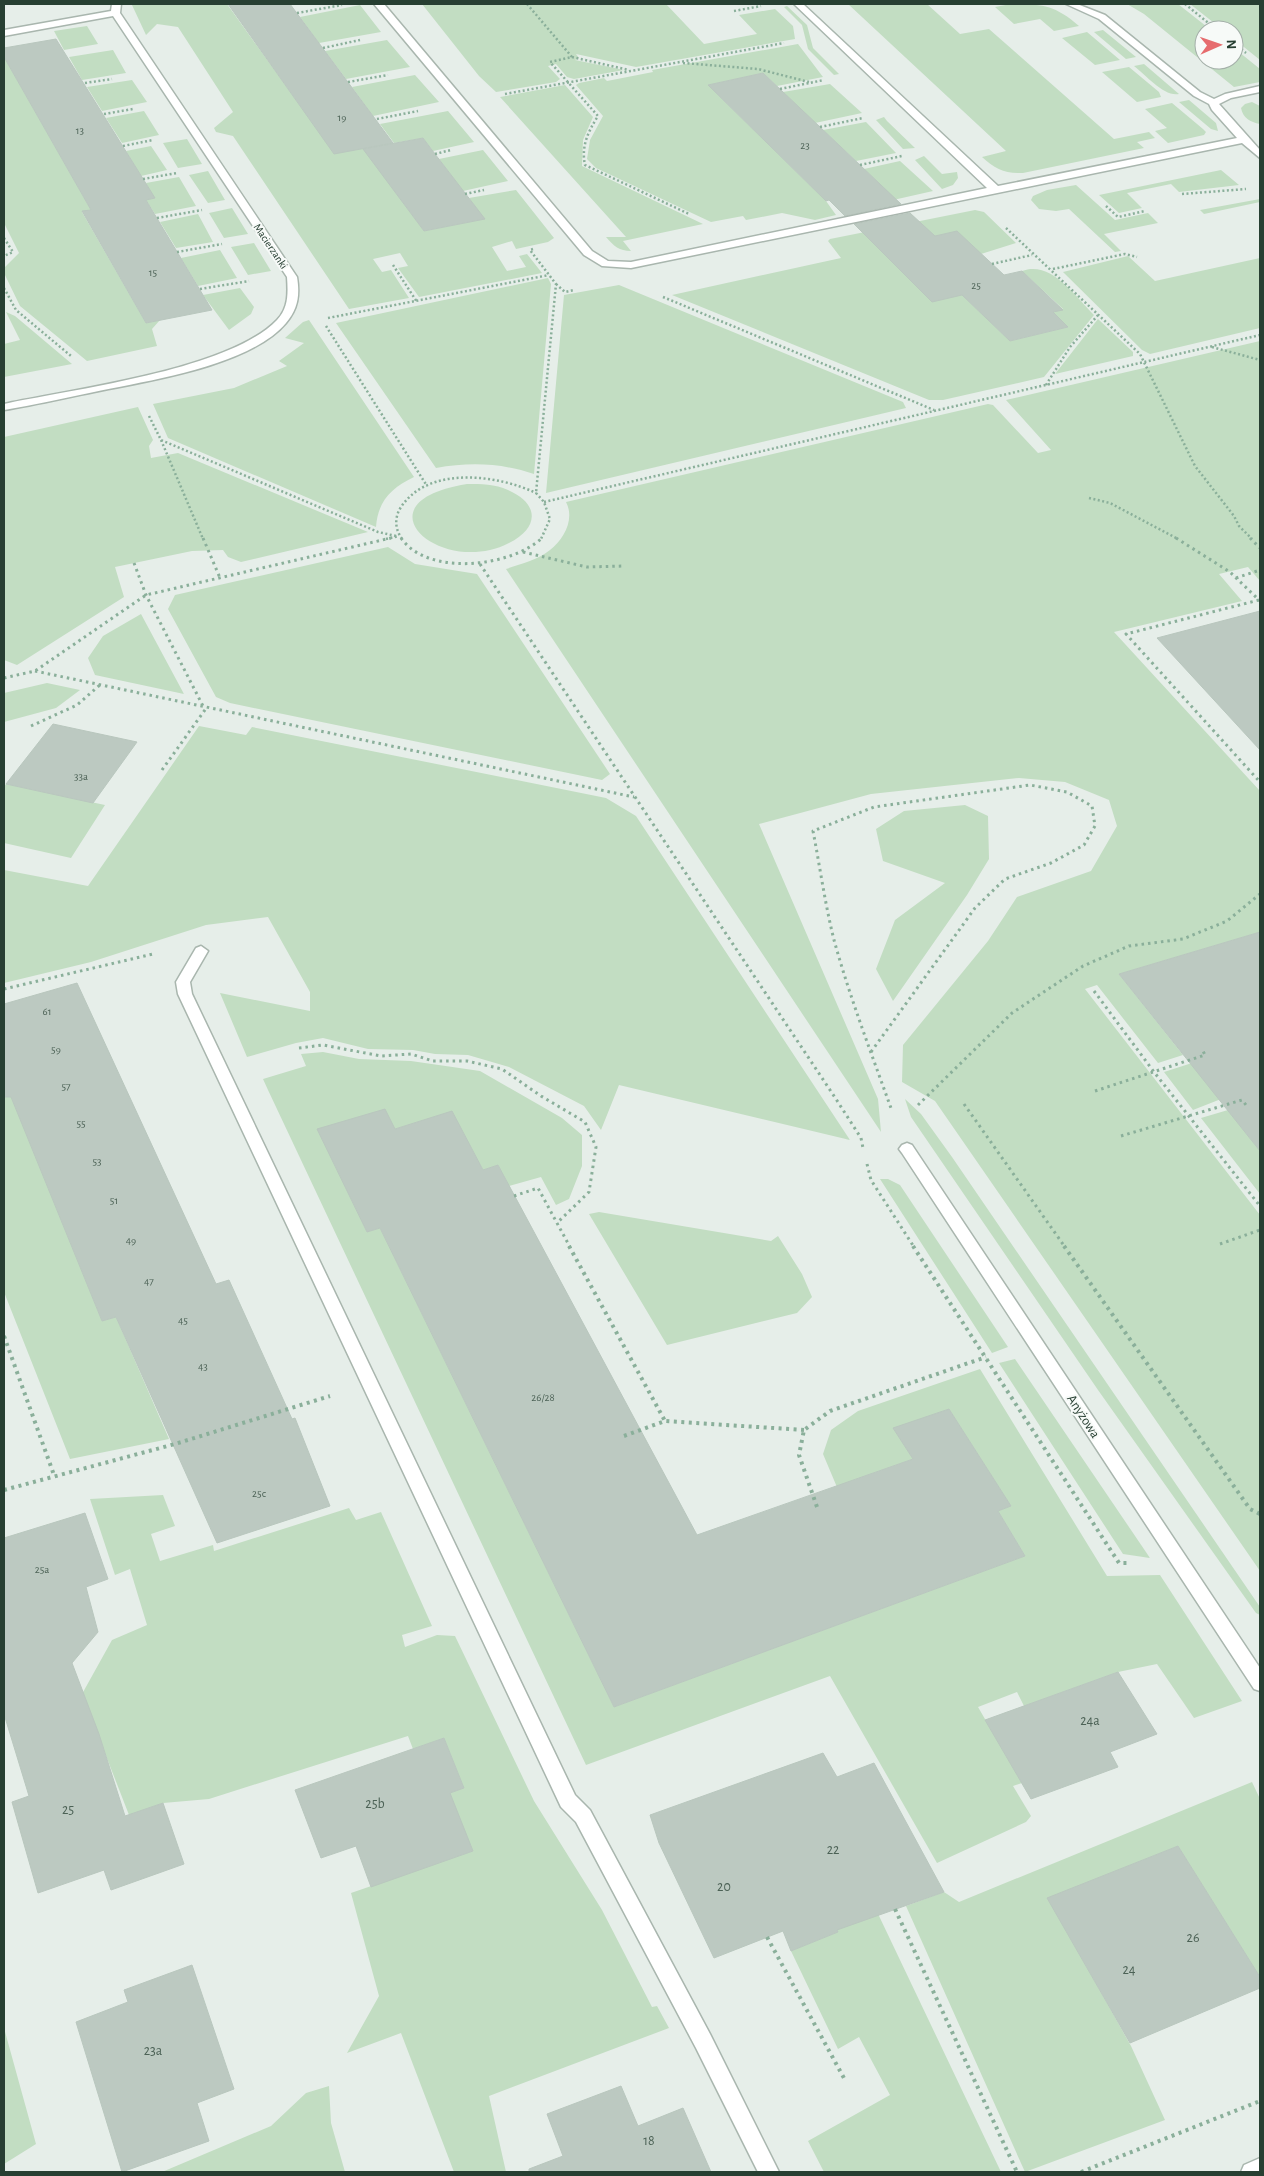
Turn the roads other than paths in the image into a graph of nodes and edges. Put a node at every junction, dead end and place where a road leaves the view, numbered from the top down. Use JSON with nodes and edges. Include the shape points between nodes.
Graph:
{"nodes":[{"id":1,"x":379,"y":4,"type":"edge"},
{"id":2,"x":798,"y":4,"type":"edge"},
{"id":3,"x":1070,"y":4,"type":"edge"},
{"id":4,"x":116,"y":8,"type":"edge"},
{"id":5,"x":4,"y":33,"type":"edge"},
{"id":6,"x":1260,"y":90,"type":"edge"},
{"id":7,"x":1214,"y":103,"type":"junction"},
{"id":8,"x":1243,"y":139,"type":"junction"},
{"id":9,"x":1260,"y":155,"type":"edge"},
{"id":10,"x":996,"y":189,"type":"junction"},
{"id":11,"x":4,"y":407,"type":"edge"},
{"id":12,"x":201,"y":951,"type":"road end"},
{"id":13,"x":907,"y":1149,"type":"road end"},
{"id":14,"x":1260,"y":1683,"type":"edge"},
{"id":15,"x":1260,"y":2168,"type":"edge"},
{"id":16,"x":769,"y":2172,"type":"edge"},
{"id":17,"x":1251,"y":2172,"type":"edge"}],
"edges":[{"from":1,"to":10,"type":"street","via":[[588,253],[606,264],[640,263]]},
{"from":2,"to":10,"type":"street"},
{"from":3,"to":7,"type":"street","via":[[1102,17],[1197,94]]},
{"from":4,"to":5,"type":"street"},
{"from":4,"to":11,"type":"street","name":"Macierzanki","via":[[292,277],[294,294],[290,310],[281,322],[251,345],[202,364]]},
{"from":6,"to":7,"type":"street","via":[[1228,96]]},
{"from":7,"to":8,"type":"street"},
{"from":8,"to":9,"type":"street"},
{"from":8,"to":10,"type":"street"},
{"from":12,"to":16,"type":"street","via":[[183,982],[185,994],[568,1801],[583,1816]]},
{"from":13,"to":14,"type":"street","name":"Anyżowa"},
{"from":15,"to":17,"type":"street"}]}
